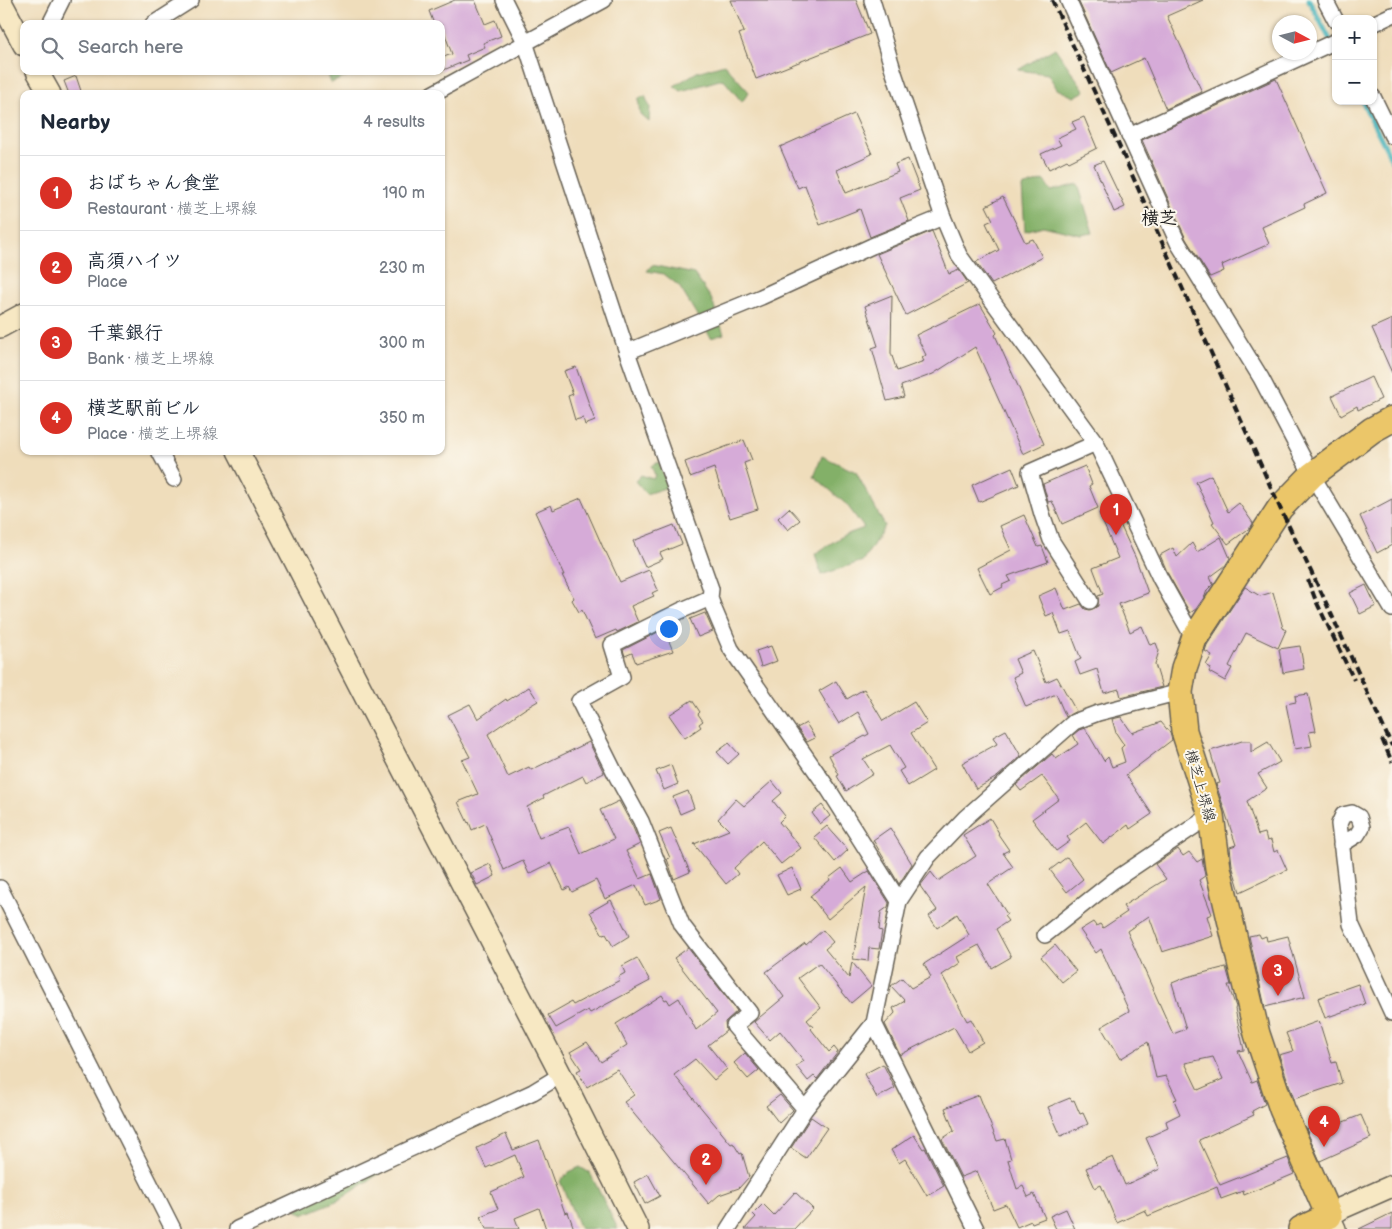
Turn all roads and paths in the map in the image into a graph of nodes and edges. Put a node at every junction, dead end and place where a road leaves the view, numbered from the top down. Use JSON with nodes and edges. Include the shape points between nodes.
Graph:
{"nodes":[{"id":1,"x":0,"y":0,"type":"edge"},
{"id":2,"x":62,"y":0,"type":"edge"},
{"id":3,"x":191,"y":0,"type":"edge"},
{"id":4,"x":504,"y":0,"type":"edge"},
{"id":5,"x":604,"y":0,"type":"edge"},
{"id":6,"x":872,"y":0,"type":"edge"},
{"id":7,"x":1068,"y":0,"type":"edge"},
{"id":8,"x":1325,"y":0,"type":"edge"},
{"id":9,"x":1333,"y":15,"type":"edge"},
{"id":10,"x":1392,"y":15,"type":"edge"},
{"id":11,"x":52,"y":20,"type":"edge"},
{"id":12,"x":159,"y":20,"type":"edge"},
{"id":13,"x":1377,"y":22,"type":"edge"},
{"id":14,"x":20,"y":38,"type":"edge"},
{"id":15,"x":526,"y":42,"type":"junction"},
{"id":16,"x":1329,"y":44,"type":"edge"},
{"id":17,"x":40,"y":75,"type":"edge"},
{"id":18,"x":48,"y":90,"type":"edge"},
{"id":19,"x":439,"y":90,"type":"edge"},
{"id":20,"x":1377,"y":105,"type":"edge"},
{"id":21,"x":1129,"y":136,"type":"junction"},
{"id":22,"x":1392,"y":136,"type":"edge"},
{"id":23,"x":943,"y":217,"type":"junction"},
{"id":24,"x":20,"y":316,"type":"edge"},
{"id":25,"x":0,"y":327,"type":"edge"},
{"id":26,"x":627,"y":352,"type":"junction"},
{"id":27,"x":1392,"y":419,"type":"edge"},
{"id":28,"x":1096,"y":443,"type":"junction"},
{"id":29,"x":161,"y":455,"type":"edge"},
{"id":30,"x":240,"y":455,"type":"edge"},
{"id":31,"x":1312,"y":475,"type":"junction"},
{"id":32,"x":174,"y":479,"type":"dead end"},
{"id":33,"x":710,"y":598,"type":"junction"},
{"id":34,"x":1090,"y":601,"type":"dead end"},
{"id":35,"x":1392,"y":609,"type":"edge"},
{"id":36,"x":1194,"y":639,"type":"junction"},
{"id":37,"x":1180,"y":692,"type":"junction"},
{"id":38,"x":1211,"y":815,"type":"junction"},
{"id":39,"x":1341,"y":845,"type":"dead end"},
{"id":40,"x":2,"y":895,"type":"edge"},
{"id":41,"x":899,"y":901,"type":"junction"},
{"id":42,"x":1045,"y":935,"type":"dead end"},
{"id":43,"x":1392,"y":1013,"type":"edge"},
{"id":44,"x":874,"y":1023,"type":"junction"},
{"id":45,"x":561,"y":1074,"type":"junction"},
{"id":46,"x":805,"y":1109,"type":"junction"},
{"id":47,"x":1392,"y":1186,"type":"edge"},
{"id":48,"x":1332,"y":1223,"type":"edge"},
{"id":49,"x":173,"y":1229,"type":"edge"},
{"id":50,"x":237,"y":1229,"type":"edge"},
{"id":51,"x":638,"y":1229,"type":"edge"},
{"id":52,"x":728,"y":1229,"type":"edge"},
{"id":53,"x":976,"y":1229,"type":"edge"},
{"id":54,"x":1301,"y":1229,"type":"edge"}],
"edges":[{"from":1,"to":14,"type":"street"},
{"from":2,"to":11,"type":"street"},
{"from":3,"to":12,"type":"street"},
{"from":4,"to":15,"type":"street"},
{"from":5,"to":15,"type":"street"},
{"from":6,"to":23,"type":"street"},
{"from":7,"to":21,"type":"street"},
{"from":8,"to":9,"type":"street"},
{"from":10,"to":13,"type":"street"},
{"from":15,"to":19,"type":"street"},
{"from":15,"to":26,"type":"street"},
{"from":16,"to":21,"type":"street"},
{"from":17,"to":18,"type":"street"},
{"from":20,"to":22,"type":"street"},
{"from":21,"to":31,"type":"street","via":[[1178,243],[1261,378]]},
{"from":23,"to":26,"type":"street"},
{"from":23,"to":28,"type":"street","via":[[959,254],[973,275]]},
{"from":24,"to":25,"type":"street"},
{"from":26,"to":33,"type":"street","via":[[711,589]]},
{"from":27,"to":31,"type":"main road","name":"横芝上堺線"},
{"from":28,"to":34,"type":"street","via":[[1030,472],[1052,540]]},
{"from":28,"to":36,"type":"street","via":[[1160,578]]},
{"from":29,"to":32,"type":"street"},
{"from":30,"to":45,"type":"street"},
{"from":31,"to":35,"type":"street"},
{"from":31,"to":36,"type":"main road","name":"横芝上堺線","via":[[1280,508]]},
{"from":33,"to":41,"type":"street","via":[[731,649],[829,790]]},
{"from":33,"to":46,"type":"street","via":[[612,644],[622,677],[579,701],[641,821],[682,925],[750,1013],[734,1026]]},
{"from":36,"to":37,"type":"main road","name":"横芝上堺線"},
{"from":37,"to":38,"type":"main road","name":"横芝上堺線","via":[[1184,731]]},
{"from":37,"to":41,"type":"street","via":[[1074,722],[965,818],[928,857]]},
{"from":38,"to":42,"type":"street","via":[[1114,881]]},
{"from":38,"to":48,"type":"main road","name":"横芝上堺線","via":[[1218,868],[1257,1034],[1282,1109]]},
{"from":39,"to":43,"type":"street","via":[[1352,924]]},
{"from":40,"to":49,"type":"street"},
{"from":41,"to":44,"type":"street"},
{"from":44,"to":46,"type":"street"},
{"from":44,"to":53,"type":"street"},
{"from":45,"to":50,"type":"street","via":[[533,1092]]},
{"from":45,"to":51,"type":"street"},
{"from":46,"to":52,"type":"street"},
{"from":47,"to":48,"type":"street","via":[[1342,1208]]},
{"from":48,"to":54,"type":"main road"}]}
